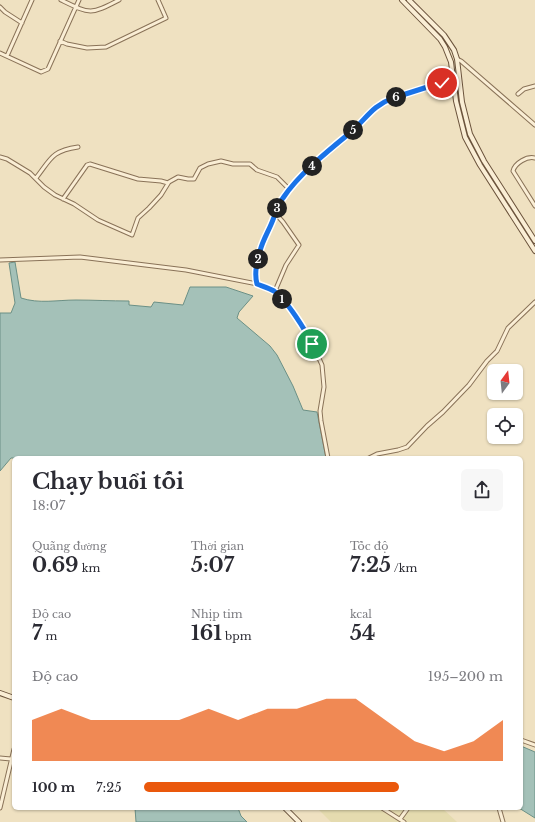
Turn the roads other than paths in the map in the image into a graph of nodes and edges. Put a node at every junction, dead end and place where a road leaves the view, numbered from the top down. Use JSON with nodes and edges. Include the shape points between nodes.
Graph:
{"nodes":[{"id":1,"x":32,"y":0,"type":"edge"},
{"id":2,"x":61,"y":0,"type":"edge"},
{"id":3,"x":78,"y":0,"type":"edge"},
{"id":4,"x":119,"y":0,"type":"edge"},
{"id":5,"x":158,"y":0,"type":"edge"},
{"id":6,"x":402,"y":0,"type":"edge"},
{"id":7,"x":409,"y":0,"type":"edge"},
{"id":8,"x":0,"y":7,"type":"edge"},
{"id":9,"x":76,"y":7,"type":"junction"},
{"id":10,"x":22,"y":23,"type":"junction"},
{"id":11,"x":60,"y":41,"type":"junction"},
{"id":12,"x":0,"y":53,"type":"edge"},
{"id":13,"x":7,"y":56,"type":"junction"},
{"id":14,"x":457,"y":60,"type":"junction"},
{"id":15,"x":454,"y":86,"type":"junction"},
{"id":16,"x":535,"y":86,"type":"edge"},
{"id":17,"x":518,"y":94,"type":"dead end"},
{"id":18,"x":535,"y":124,"type":"edge"},
{"id":19,"x":78,"y":147,"type":"dead end"},
{"id":20,"x":0,"y":157,"type":"edge"},
{"id":21,"x":535,"y":158,"type":"edge"},
{"id":22,"x":36,"y":178,"type":"junction"},
{"id":23,"x":168,"y":183,"type":"junction"},
{"id":24,"x":289,"y":189,"type":"junction"},
{"id":25,"x":63,"y":199,"type":"junction"},
{"id":26,"x":535,"y":206,"type":"edge"},
{"id":27,"x":274,"y":213,"type":"junction"},
{"id":28,"x":535,"y":240,"type":"edge"},
{"id":29,"x":535,"y":251,"type":"edge"},
{"id":30,"x":0,"y":260,"type":"edge"},
{"id":31,"x":257,"y":284,"type":"junction"},
{"id":32,"x":275,"y":291,"type":"junction"},
{"id":33,"x":535,"y":302,"type":"edge"},
{"id":34,"x":328,"y":456,"type":"edge"},
{"id":35,"x":373,"y":456,"type":"edge"},
{"id":36,"x":0,"y":693,"type":"edge"},
{"id":37,"x":12,"y":697,"type":"edge"},
{"id":38,"x":523,"y":741,"type":"edge"},
{"id":39,"x":535,"y":745,"type":"edge"},
{"id":40,"x":12,"y":756,"type":"edge"},
{"id":41,"x":0,"y":758,"type":"edge"},
{"id":42,"x":11,"y":760,"type":"junction"},
{"id":43,"x":0,"y":808,"type":"edge"},
{"id":44,"x":287,"y":810,"type":"edge"},
{"id":45,"x":385,"y":810,"type":"edge"},
{"id":46,"x":407,"y":810,"type":"edge"},
{"id":47,"x":499,"y":810,"type":"edge"},
{"id":48,"x":400,"y":820,"type":"junction"},
{"id":49,"x":299,"y":822,"type":"edge"},
{"id":50,"x":404,"y":822,"type":"edge"},
{"id":51,"x":502,"y":822,"type":"edge"}],
"edges":[{"from":1,"to":10,"type":"street"},
{"from":2,"to":9,"type":"street"},
{"from":3,"to":9,"type":"street"},
{"from":4,"to":9,"type":"street","via":[[92,12]]},
{"from":5,"to":11,"type":"street","via":[[166,18],[106,47],[87,48]]},
{"from":6,"to":15,"type":"main road","via":[[445,46],[450,55]]},
{"from":7,"to":14,"type":"main road","via":[[444,35]]},
{"from":8,"to":10,"type":"street"},
{"from":9,"to":11,"type":"street"},
{"from":10,"to":13,"type":"street"},
{"from":11,"to":13,"type":"street","via":[[45,72]]},
{"from":12,"to":13,"type":"street"},
{"from":14,"to":18,"type":"street"},
{"from":14,"to":28,"type":"main road","via":[[462,102],[470,134],[484,162]]},
{"from":15,"to":24,"type":"street","via":[[437,84],[380,104],[368,112],[359,124]]},
{"from":15,"to":29,"type":"main road","via":[[461,126],[470,147]]},
{"from":16,"to":17,"type":"street"},
{"from":19,"to":22,"type":"street","via":[[56,153]]},
{"from":20,"to":22,"type":"street"},
{"from":21,"to":26,"type":"street","via":[[525,160],[514,167],[513,171]]},
{"from":22,"to":25,"type":"street"},
{"from":23,"to":24,"type":"street","via":[[178,177],[194,179],[204,165],[221,161],[250,164],[257,170],[277,177]]},
{"from":23,"to":25,"type":"street","via":[[138,179],[90,164]]},
{"from":23,"to":25,"type":"street","via":[[150,208],[138,218],[132,235],[98,220]]},
{"from":24,"to":27,"type":"street"},
{"from":27,"to":31,"type":"street","via":[[259,253]]},
{"from":27,"to":32,"type":"street","via":[[300,245],[286,265]]},
{"from":30,"to":31,"type":"street","via":[[80,257],[174,268]]},
{"from":31,"to":32,"type":"street"},
{"from":32,"to":34,"type":"street","via":[[303,328],[322,365],[324,387],[320,422]]},
{"from":33,"to":35,"type":"street","via":[[508,328],[501,346],[469,385],[407,447]]},
{"from":36,"to":37,"type":"main road"},
{"from":38,"to":39,"type":"street"},
{"from":40,"to":42,"type":"street"},
{"from":41,"to":42,"type":"street"},
{"from":42,"to":43,"type":"street"},
{"from":44,"to":49,"type":"main road"},
{"from":45,"to":48,"type":"street"},
{"from":46,"to":48,"type":"street"},
{"from":47,"to":51,"type":"street"},
{"from":48,"to":50,"type":"street"}]}
